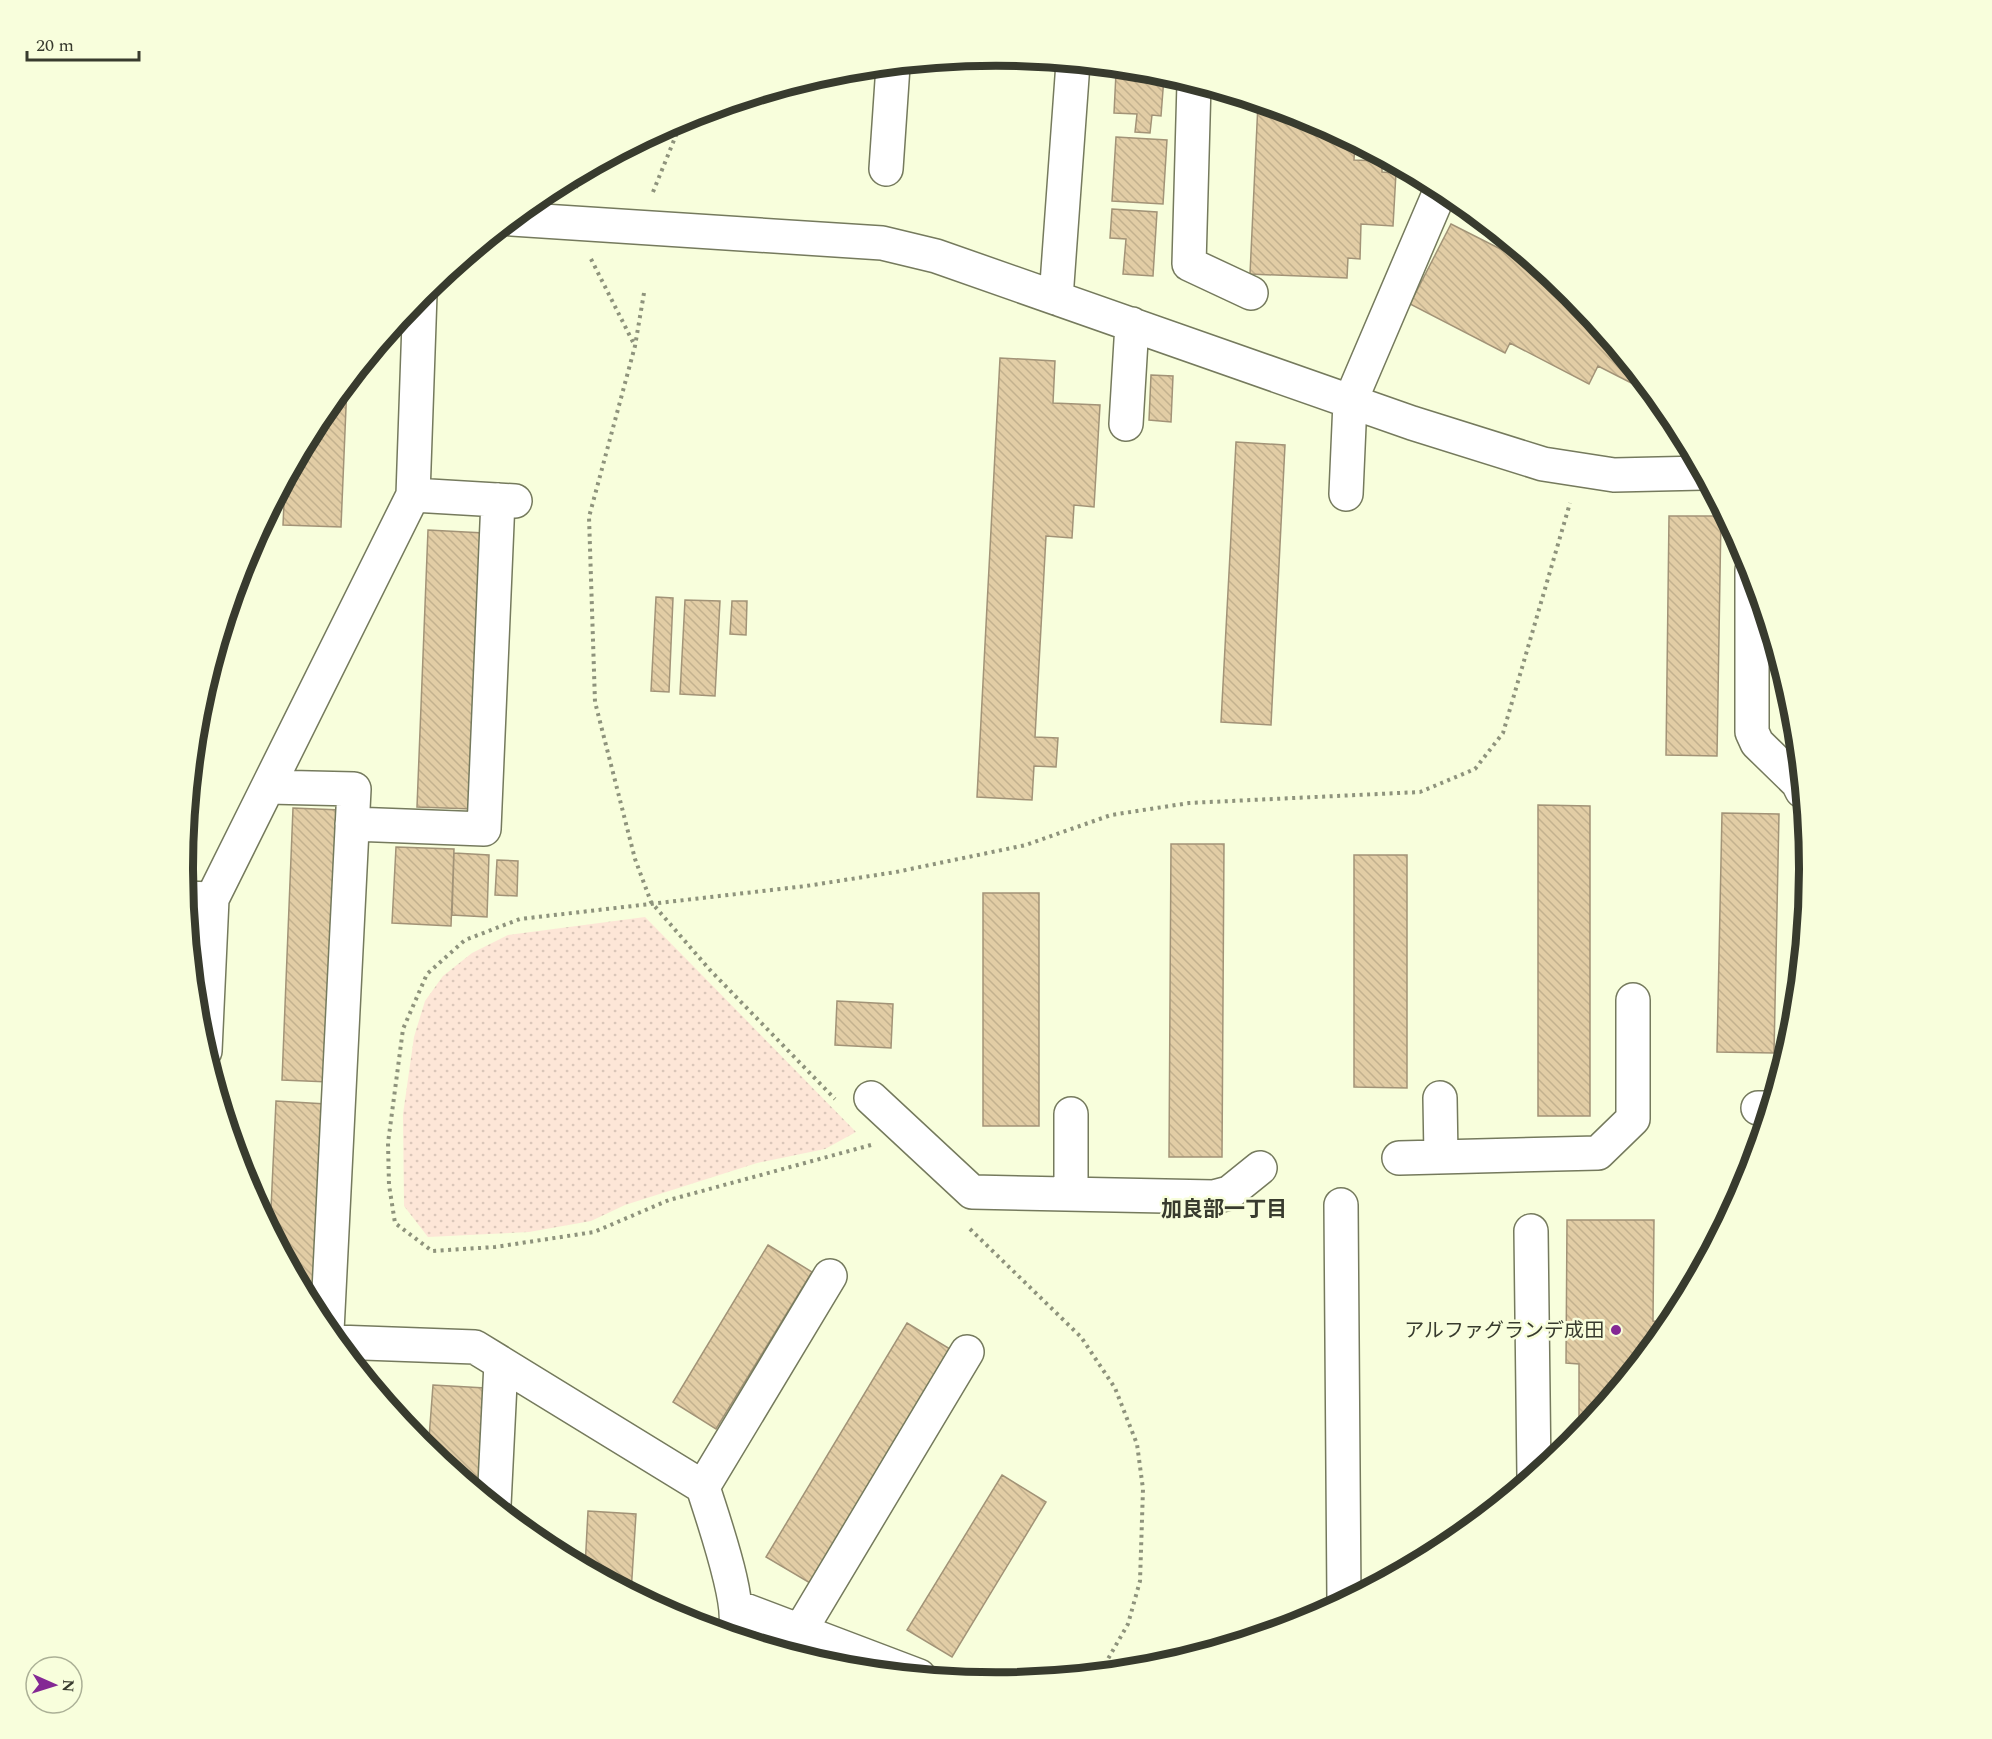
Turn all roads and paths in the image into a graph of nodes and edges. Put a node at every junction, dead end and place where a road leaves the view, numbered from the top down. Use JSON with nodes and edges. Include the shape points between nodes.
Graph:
{"nodes":[{"id":1,"x":1072,"y":70,"type":"edge"},
{"id":2,"x":893,"y":73,"type":"edge"},
{"id":3,"x":1194,"y":91,"type":"edge"},
{"id":4,"x":677,"y":132,"type":"edge"},
{"id":5,"x":886,"y":169,"type":"dead end"},
{"id":6,"x":652,"y":196,"type":"dead end"},
{"id":7,"x":1438,"y":198,"type":"edge"},
{"id":8,"x":524,"y":220,"type":"edge"},
{"id":9,"x":573,"y":223,"type":"junction"},
{"id":10,"x":644,"y":293,"type":"dead end"},
{"id":11,"x":1251,"y":293,"type":"dead end"},
{"id":12,"x":1056,"y":298,"type":"junction"},
{"id":13,"x":419,"y":310,"type":"edge"},
{"id":14,"x":1132,"y":324,"type":"junction"},
{"id":15,"x":635,"y":346,"type":"junction"},
{"id":16,"x":1350,"y":402,"type":"junction"},
{"id":17,"x":1126,"y":424,"type":"dead end"},
{"id":18,"x":1580,"y":471,"type":"junction"},
{"id":19,"x":1695,"y":473,"type":"edge"},
{"id":20,"x":1346,"y":494,"type":"dead end"},
{"id":21,"x":413,"y":495,"type":"junction"},
{"id":22,"x":1752,"y":598,"type":"edge"},
{"id":23,"x":1794,"y":779,"type":"edge"},
{"id":24,"x":269,"y":787,"type":"junction"},
{"id":25,"x":352,"y":824,"type":"junction"},
{"id":26,"x":198,"y":899,"type":"edge"},
{"id":27,"x":651,"y":902,"type":"junction"},
{"id":28,"x":202,"y":993,"type":"edge"},
{"id":29,"x":1633,"y":1000,"type":"dead end"},
{"id":30,"x":871,"y":1098,"type":"dead end"},
{"id":31,"x":1440,"y":1098,"type":"dead end"},
{"id":32,"x":840,"y":1104,"type":"dead end"},
{"id":33,"x":1071,"y":1114,"type":"dead end"},
{"id":34,"x":878,"y":1143,"type":"dead end"},
{"id":35,"x":1441,"y":1157,"type":"junction"},
{"id":36,"x":1399,"y":1158,"type":"dead end"},
{"id":37,"x":1260,"y":1168,"type":"dead end"},
{"id":38,"x":1071,"y":1180,"type":"dead end"},
{"id":39,"x":1341,"y":1205,"type":"dead end"},
{"id":40,"x":962,"y":1222,"type":"dead end"},
{"id":41,"x":1532,"y":1231,"type":"dead end"},
{"id":42,"x":830,"y":1276,"type":"dead end"},
{"id":43,"x":337,"y":1329,"type":"edge"},
{"id":44,"x":346,"y":1341,"type":"edge"},
{"id":45,"x":967,"y":1352,"type":"dead end"},
{"id":46,"x":501,"y":1363,"type":"junction"},
{"id":47,"x":1534,"y":1466,"type":"edge"},
{"id":48,"x":703,"y":1487,"type":"junction"},
{"id":49,"x":494,"y":1497,"type":"edge"},
{"id":50,"x":1344,"y":1593,"type":"edge"},
{"id":51,"x":735,"y":1621,"type":"edge"},
{"id":52,"x":800,"y":1631,"type":"junction"},
{"id":53,"x":1104,"y":1665,"type":"edge"},
{"id":54,"x":893,"y":1666,"type":"edge"}],
"edges":[{"from":1,"to":12,"type":"street"},
{"from":2,"to":5,"type":"street"},
{"from":3,"to":11,"type":"street","via":[[1189,264]]},
{"from":4,"to":6,"type":"path"},
{"from":7,"to":16,"type":"street"},
{"from":8,"to":9,"type":"street"},
{"from":9,"to":12,"type":"street","via":[[882,243],[936,256]]},
{"from":9,"to":15,"type":"path"},
{"from":10,"to":15,"type":"path"},
{"from":12,"to":14,"type":"street"},
{"from":13,"to":21,"type":"street"},
{"from":14,"to":16,"type":"street"},
{"from":14,"to":17,"type":"street"},
{"from":15,"to":27,"type":"path","via":[[589,517],[595,702],[635,859]]},
{"from":16,"to":18,"type":"street","via":[[1501,452]]},
{"from":16,"to":20,"type":"street"},
{"from":18,"to":19,"type":"street","via":[[1614,476]]},
{"from":18,"to":27,"type":"path","via":[[1503,733],[1475,769],[1420,792],[1189,802],[1111,815],[1026,845],[896,872]]},
{"from":21,"to":24,"type":"street"},
{"from":21,"to":25,"type":"street","via":[[507,501],[484,830]]},
{"from":22,"to":23,"type":"street","via":[[1752,732],[1757,743]]},
{"from":24,"to":25,"type":"street","via":[[354,789]]},
{"from":24,"to":26,"type":"street"},
{"from":25,"to":43,"type":"street"},
{"from":26,"to":28,"type":"street"},
{"from":27,"to":32,"type":"path","via":[[710,970]]},
{"from":27,"to":34,"type":"path","via":[[520,919],[465,940],[427,974],[403,1029],[388,1143],[395,1223],[432,1251],[495,1247],[594,1232],[669,1200]]},
{"from":29,"to":35,"type":"street","via":[[1645,1107],[1598,1153]]},
{"from":30,"to":37,"type":"street","via":[[972,1192],[1214,1197],[1229,1193]]},
{"from":31,"to":35,"type":"street"},
{"from":33,"to":38,"type":"street"},
{"from":35,"to":36,"type":"street"},
{"from":39,"to":50,"type":"street"},
{"from":40,"to":53,"type":"path","via":[[1081,1337],[1115,1388],[1137,1444],[1143,1490],[1140,1581],[1128,1624]]},
{"from":41,"to":47,"type":"street"},
{"from":42,"to":48,"type":"street"},
{"from":44,"to":46,"type":"street","via":[[475,1347]]},
{"from":45,"to":52,"type":"street"},
{"from":46,"to":48,"type":"street"},
{"from":46,"to":49,"type":"street"},
{"from":48,"to":51,"type":"street"},
{"from":51,"to":52,"type":"street"},
{"from":52,"to":54,"type":"street"}]}
